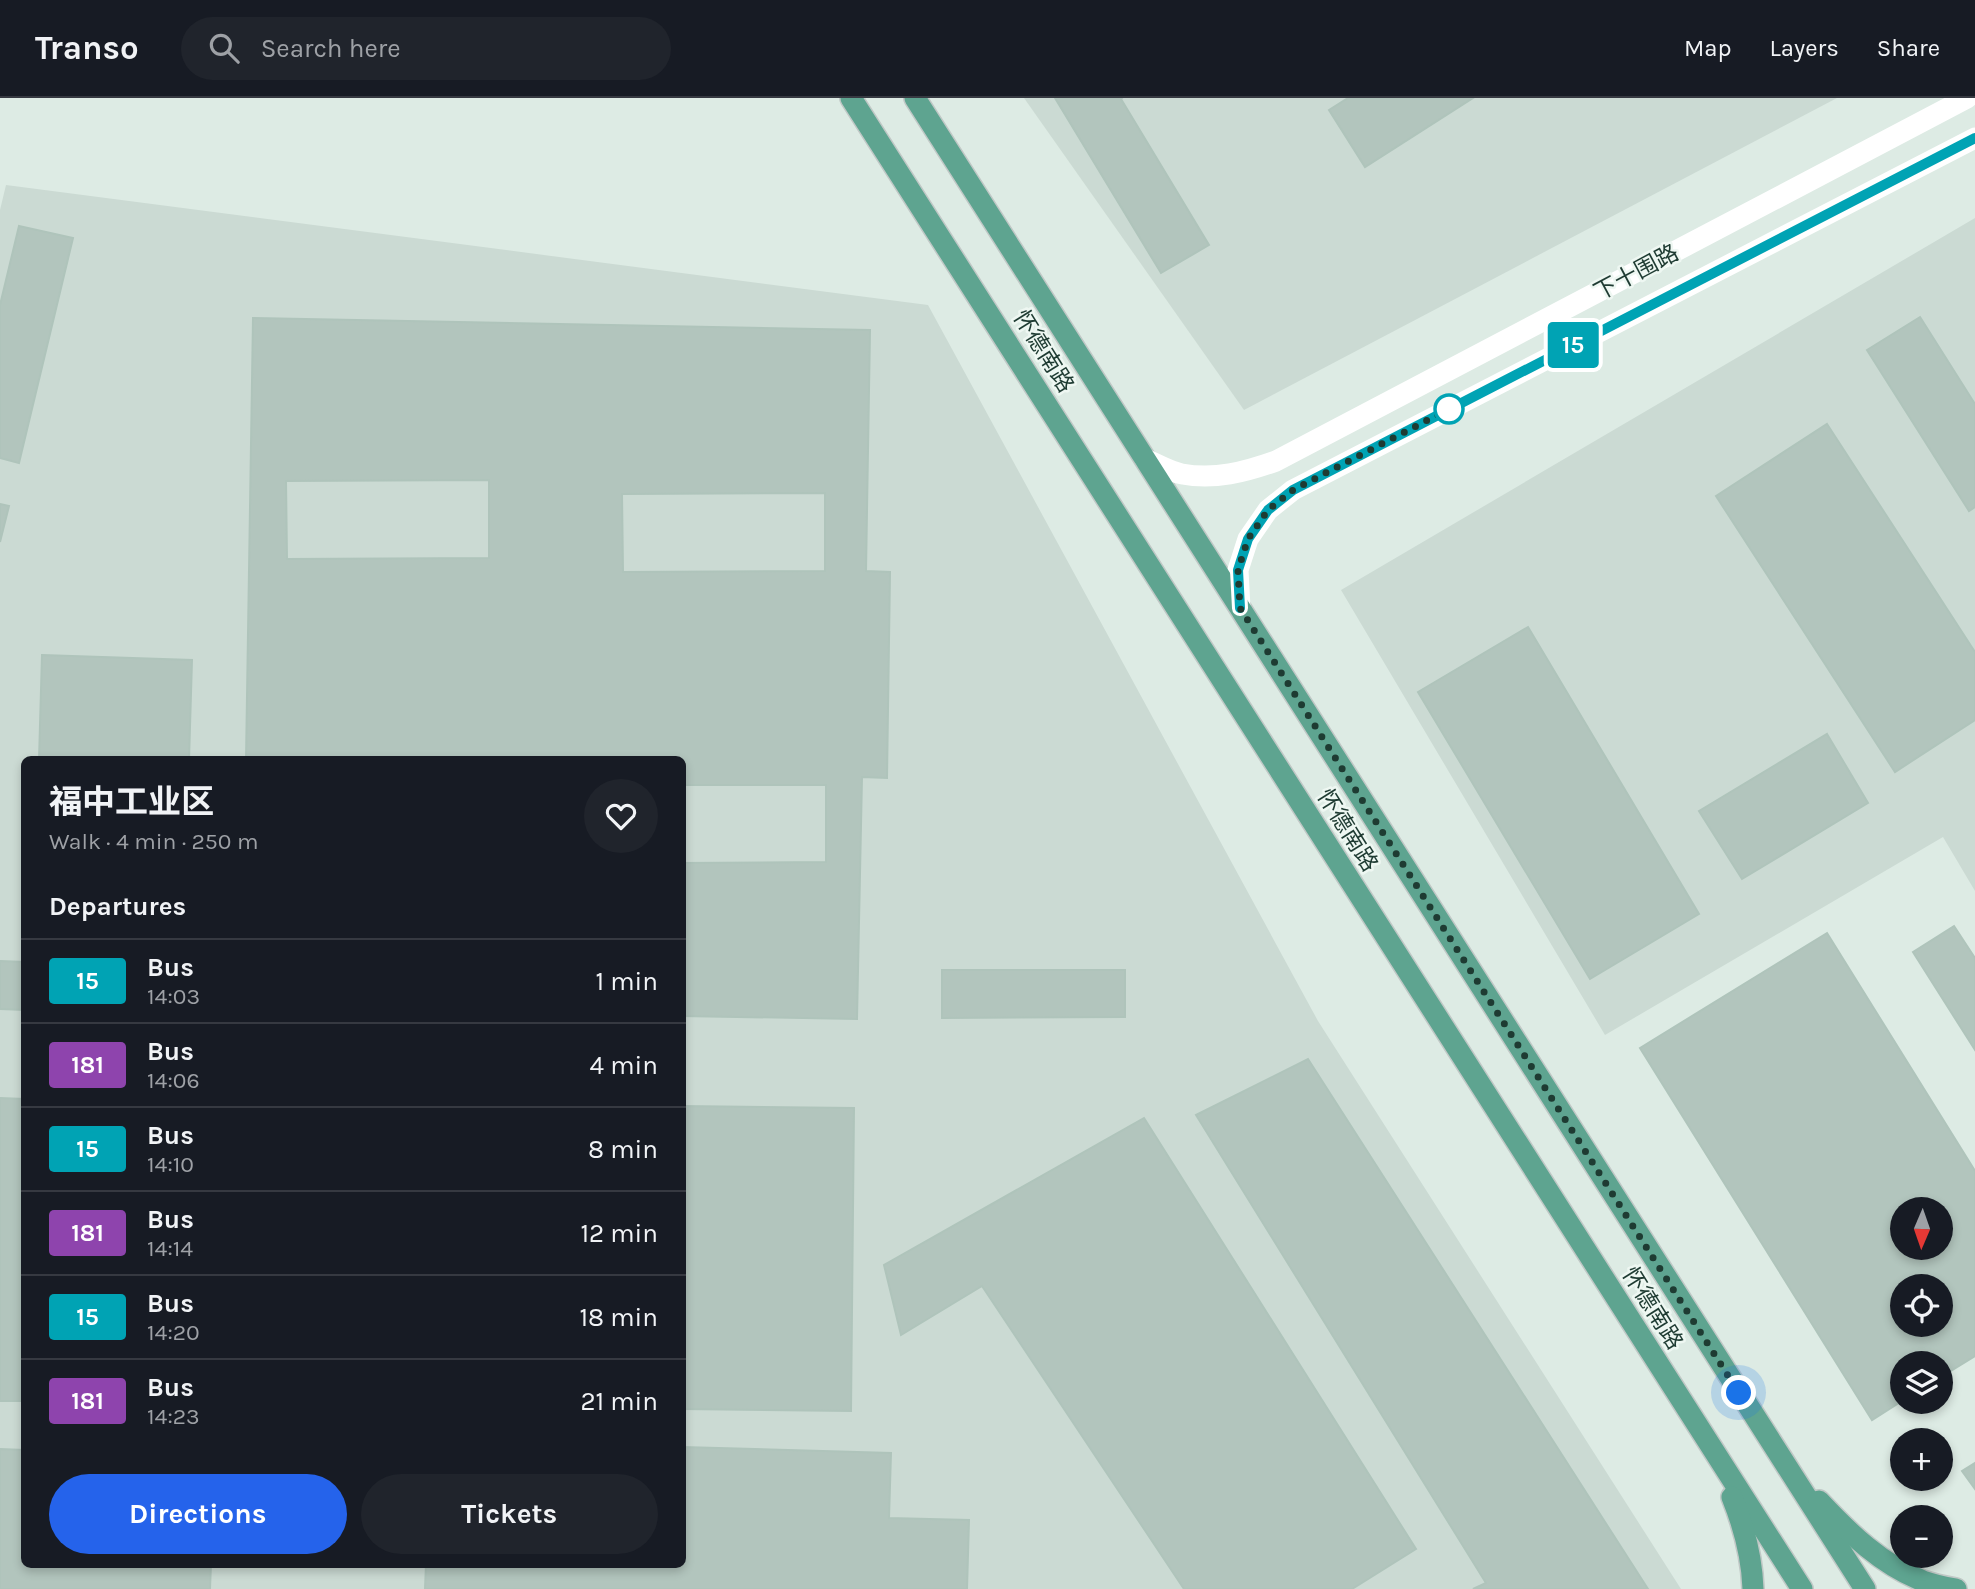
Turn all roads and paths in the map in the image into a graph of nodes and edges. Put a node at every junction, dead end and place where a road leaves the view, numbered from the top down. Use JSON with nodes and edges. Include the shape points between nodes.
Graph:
{"nodes":[{"id":1,"x":851,"y":98,"type":"edge"},
{"id":2,"x":915,"y":98,"type":"edge"},
{"id":3,"x":1967,"y":98,"type":"edge"},
{"id":4,"x":1975,"y":138,"type":"edge"},
{"id":5,"x":1146,"y":459,"type":"junction"},
{"id":6,"x":1240,"y":608,"type":"junction"},
{"id":7,"x":1712,"y":1450,"type":"junction"},
{"id":8,"x":1783,"y":1463,"type":"junction"},
{"id":9,"x":1753,"y":1589,"type":"edge"},
{"id":10,"x":1802,"y":1589,"type":"edge"},
{"id":11,"x":1865,"y":1589,"type":"edge"},
{"id":12,"x":1956,"y":1589,"type":"edge"}],
"edges":[{"from":1,"to":7,"type":"main road","name":"怀德南路"},
{"from":2,"to":5,"type":"main road","name":"怀德南路"},
{"from":3,"to":5,"type":"street","name":"下十围路","via":[[1276,461],[1212,477],[1180,474]]},
{"from":4,"to":6,"type":"street","name":"下十围路","via":[[1293,490],[1268,510],[1248,539],[1238,570]]},
{"from":5,"to":6,"type":"main road","name":"怀德南路"},
{"from":6,"to":8,"type":"main road","name":"怀德南路"},
{"from":7,"to":9,"type":"main road","via":[[1739,1515],[1752,1563]]},
{"from":7,"to":10,"type":"main road","name":"怀德南路"},
{"from":8,"to":11,"type":"main road","name":"怀德南路"},
{"from":8,"to":12,"type":"main road","via":[[1873,1553],[1898,1570]]}]}
